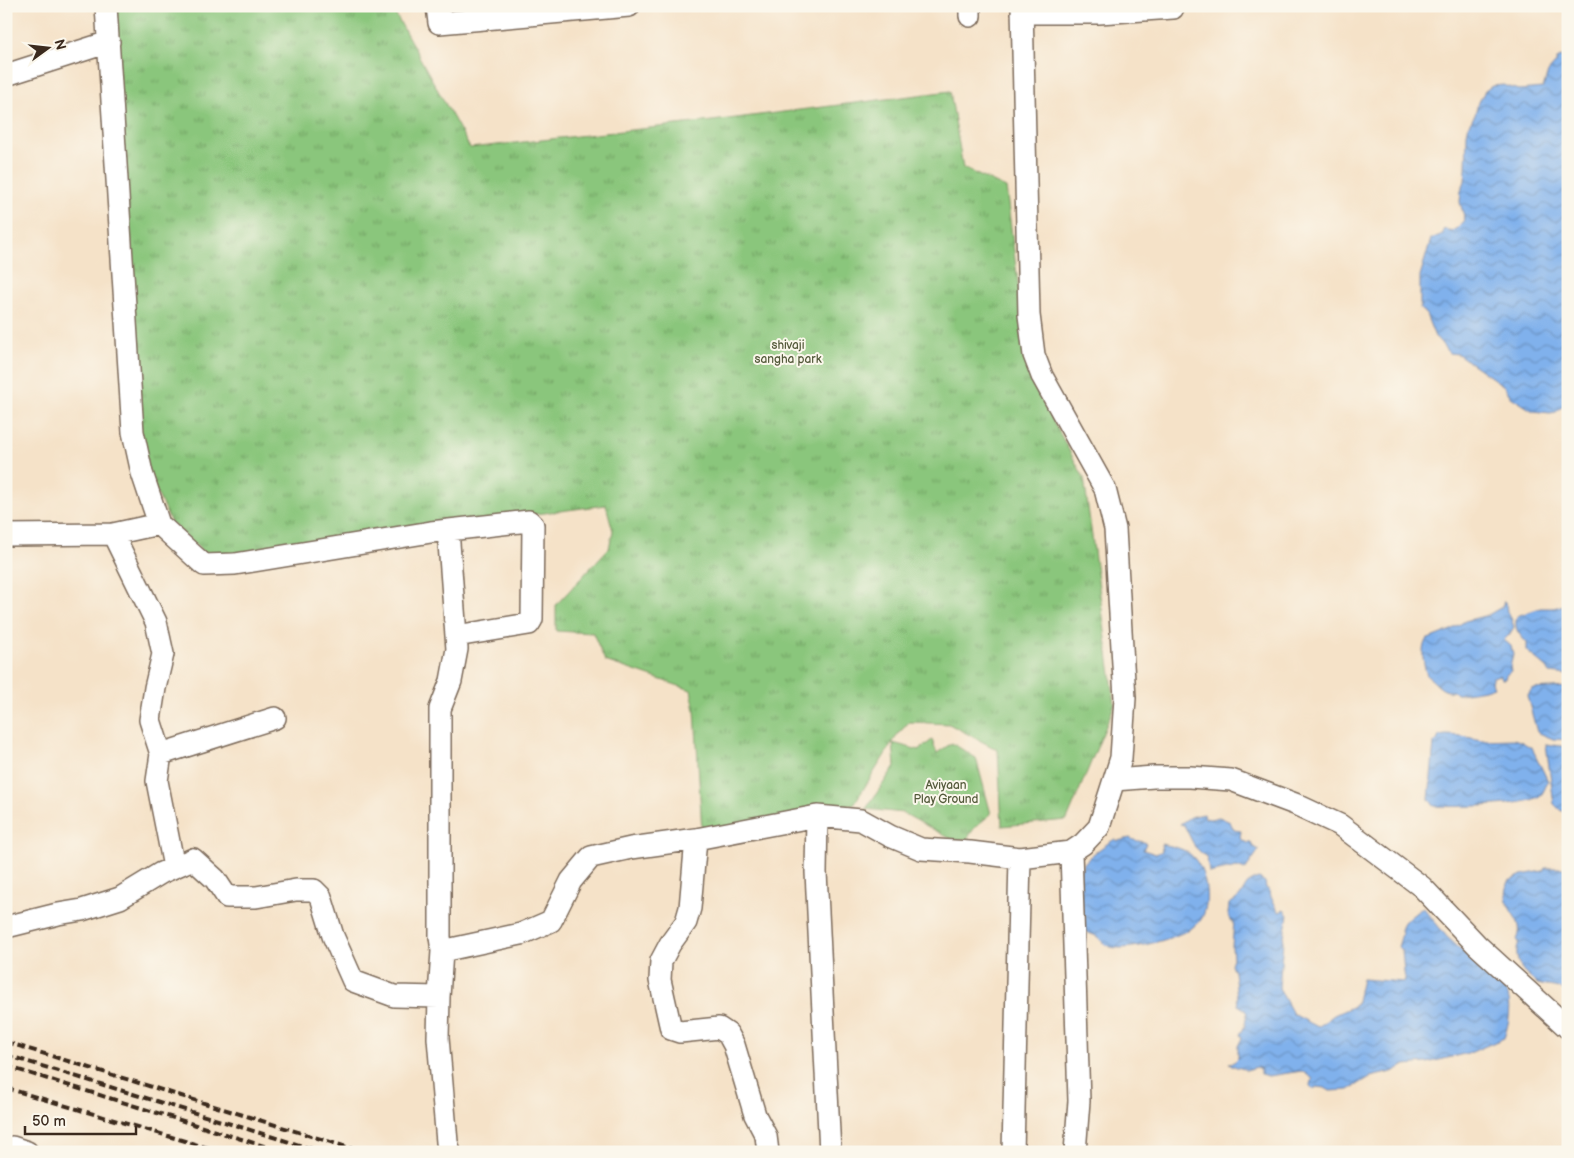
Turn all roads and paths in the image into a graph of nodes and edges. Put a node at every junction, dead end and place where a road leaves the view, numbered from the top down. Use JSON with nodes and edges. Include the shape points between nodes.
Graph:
{"nodes":[{"id":1,"x":106,"y":6,"type":"edge"},
{"id":2,"x":437,"y":6,"type":"edge"},
{"id":3,"x":629,"y":6,"type":"edge"},
{"id":4,"x":1173,"y":8,"type":"dead end"},
{"id":5,"x":1022,"y":10,"type":"edge"},
{"id":6,"x":109,"y":42,"type":"junction"},
{"id":7,"x":6,"y":75,"type":"edge"},
{"id":8,"x":159,"y":524,"type":"junction"},
{"id":9,"x":448,"y":530,"type":"junction"},
{"id":10,"x":113,"y":534,"type":"junction"},
{"id":11,"x":6,"y":535,"type":"edge"},
{"id":12,"x":456,"y":636,"type":"junction"},
{"id":13,"x":275,"y":718,"type":"dead end"},
{"id":14,"x":161,"y":754,"type":"junction"},
{"id":15,"x":1114,"y":780,"type":"junction"},
{"id":16,"x":817,"y":816,"type":"junction"},
{"id":17,"x":696,"y":839,"type":"junction"},
{"id":18,"x":1071,"y":852,"type":"junction"},
{"id":19,"x":1020,"y":858,"type":"junction"},
{"id":20,"x":174,"y":867,"type":"junction"},
{"id":21,"x":6,"y":927,"type":"edge"},
{"id":22,"x":442,"y":951,"type":"junction"},
{"id":23,"x":439,"y":997,"type":"junction"},
{"id":24,"x":1568,"y":1028,"type":"edge"},
{"id":25,"x":6,"y":1149,"type":"edge"},
{"id":26,"x":26,"y":1152,"type":"edge"},
{"id":27,"x":450,"y":1152,"type":"edge"},
{"id":28,"x":768,"y":1152,"type":"edge"},
{"id":29,"x":830,"y":1152,"type":"edge"},
{"id":30,"x":1013,"y":1152,"type":"edge"},
{"id":31,"x":1075,"y":1152,"type":"edge"}],
"edges":[{"from":1,"to":6,"type":"street"},
{"from":2,"to":3,"type":"street","via":[[439,23]]},
{"from":4,"to":5,"type":"street","via":[[1099,13]]},
{"from":5,"to":15,"type":"street","via":[[1029,315],[1034,355],[1042,376],[1106,490],[1115,529],[1125,698],[1121,758]]},
{"from":6,"to":7,"type":"street"},
{"from":6,"to":8,"type":"street","via":[[133,432]]},
{"from":8,"to":9,"type":"street","via":[[204,565],[235,564]]},
{"from":8,"to":10,"type":"street"},
{"from":9,"to":12,"type":"street"},
{"from":9,"to":12,"type":"street","via":[[529,521],[533,525],[532,620],[529,624]]},
{"from":10,"to":11,"type":"street"},
{"from":10,"to":14,"type":"street","via":[[156,622],[163,654],[150,720]]},
{"from":12,"to":22,"type":"street","via":[[452,681],[440,709]]},
{"from":13,"to":14,"type":"street"},
{"from":14,"to":20,"type":"street","via":[[157,781]]},
{"from":15,"to":18,"type":"street","via":[[1099,827]]},
{"from":15,"to":24,"type":"street","via":[[1190,777],[1231,780],[1340,824],[1422,887],[1477,944]]},
{"from":16,"to":17,"type":"street"},
{"from":16,"to":19,"type":"street","via":[[861,820],[921,849]]},
{"from":16,"to":29,"type":"street","via":[[816,872]]},
{"from":17,"to":22,"type":"street","via":[[591,857],[571,881],[551,921],[521,934]]},
{"from":17,"to":28,"type":"street","via":[[686,922],[661,961],[660,980],[668,1017],[671,1029],[680,1032],[720,1028],[728,1034],[755,1115],[766,1136]]},
{"from":18,"to":19,"type":"street"},
{"from":18,"to":31,"type":"street","via":[[1079,1101]]},
{"from":19,"to":30,"type":"street"},
{"from":20,"to":21,"type":"street","via":[[120,898]]},
{"from":20,"to":23,"type":"street","via":[[193,858],[227,897],[314,890],[321,897],[333,936],[353,981],[394,996]]},
{"from":22,"to":23,"type":"street"},
{"from":23,"to":27,"type":"street","via":[[438,1038]]},
{"from":25,"to":26,"type":"street"}]}
